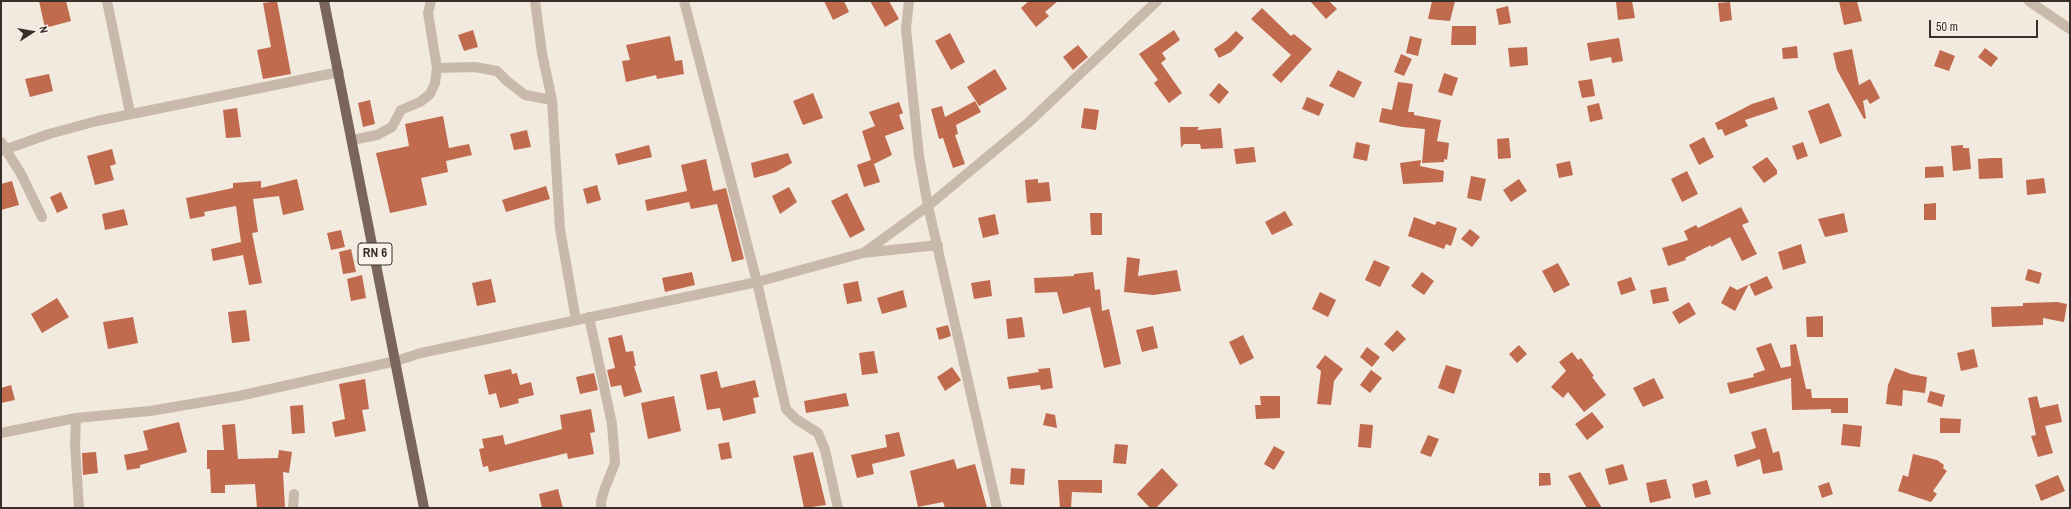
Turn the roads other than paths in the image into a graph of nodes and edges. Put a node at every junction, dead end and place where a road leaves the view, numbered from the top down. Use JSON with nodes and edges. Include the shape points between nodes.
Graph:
{"nodes":[{"id":1,"x":107,"y":1,"type":"edge"},
{"id":2,"x":324,"y":1,"type":"edge"},
{"id":3,"x":431,"y":1,"type":"edge"},
{"id":4,"x":535,"y":1,"type":"edge"},
{"id":5,"x":684,"y":1,"type":"edge"},
{"id":6,"x":909,"y":1,"type":"edge"},
{"id":7,"x":1157,"y":1,"type":"edge"},
{"id":8,"x":2030,"y":1,"type":"edge"},
{"id":9,"x":2070,"y":29,"type":"edge"},
{"id":10,"x":437,"y":68,"type":"junction"},
{"id":11,"x":339,"y":72,"type":"junction"},
{"id":12,"x":552,"y":100,"type":"junction"},
{"id":13,"x":130,"y":113,"type":"junction"},
{"id":14,"x":352,"y":140,"type":"junction"},
{"id":15,"x":2,"y":148,"type":"edge"},
{"id":16,"x":928,"y":206,"type":"junction"},
{"id":17,"x":42,"y":217,"type":"dead end"},
{"id":18,"x":938,"y":245,"type":"junction"},
{"id":19,"x":863,"y":253,"type":"junction"},
{"id":20,"x":757,"y":282,"type":"junction"},
{"id":21,"x":589,"y":318,"type":"junction"},
{"id":22,"x":576,"y":320,"type":"junction"},
{"id":23,"x":396,"y":361,"type":"junction"},
{"id":24,"x":76,"y":418,"type":"junction"},
{"id":25,"x":1,"y":433,"type":"edge"},
{"id":26,"x":294,"y":494,"type":"dead end"},
{"id":27,"x":79,"y":508,"type":"edge"},
{"id":28,"x":293,"y":508,"type":"edge"},
{"id":29,"x":424,"y":508,"type":"edge"},
{"id":30,"x":601,"y":508,"type":"edge"},
{"id":31,"x":838,"y":508,"type":"edge"},
{"id":32,"x":997,"y":508,"type":"edge"}],
"edges":[{"from":1,"to":13,"type":"street"},
{"from":2,"to":11,"type":"main road","number":"RN 6"},
{"from":3,"to":10,"type":"street","via":[[428,13]]},
{"from":4,"to":12,"type":"street"},
{"from":5,"to":20,"type":"street"},
{"from":6,"to":16,"type":"street","via":[[906,29],[912,100]]},
{"from":7,"to":16,"type":"street","via":[[1028,123]]},
{"from":8,"to":9,"type":"street"},
{"from":10,"to":12,"type":"street","via":[[475,67],[497,71],[525,95]]},
{"from":10,"to":14,"type":"street","via":[[430,94],[420,102],[401,110],[392,127],[377,135]]},
{"from":11,"to":13,"type":"street"},
{"from":11,"to":14,"type":"main road","number":"RN 6"},
{"from":12,"to":22,"type":"street","via":[[560,229]]},
{"from":13,"to":15,"type":"street"},
{"from":14,"to":23,"type":"main road","number":"RN 6"},
{"from":15,"to":17,"type":"street","via":[[21,174]]},
{"from":16,"to":18,"type":"street"},
{"from":16,"to":19,"type":"street"},
{"from":18,"to":19,"type":"street"},
{"from":18,"to":32,"type":"street"},
{"from":19,"to":20,"type":"street"},
{"from":20,"to":21,"type":"street"},
{"from":20,"to":31,"type":"street","via":[[786,409],[818,433],[825,450]]},
{"from":21,"to":22,"type":"street"},
{"from":21,"to":30,"type":"street","via":[[612,424],[615,463],[605,488]]},
{"from":22,"to":23,"type":"street","via":[[421,353]]},
{"from":23,"to":24,"type":"street","via":[[240,396],[150,411]]},
{"from":23,"to":29,"type":"main road","number":"RN 6"},
{"from":24,"to":25,"type":"street"},
{"from":24,"to":27,"type":"street"},
{"from":26,"to":28,"type":"street"}]}
